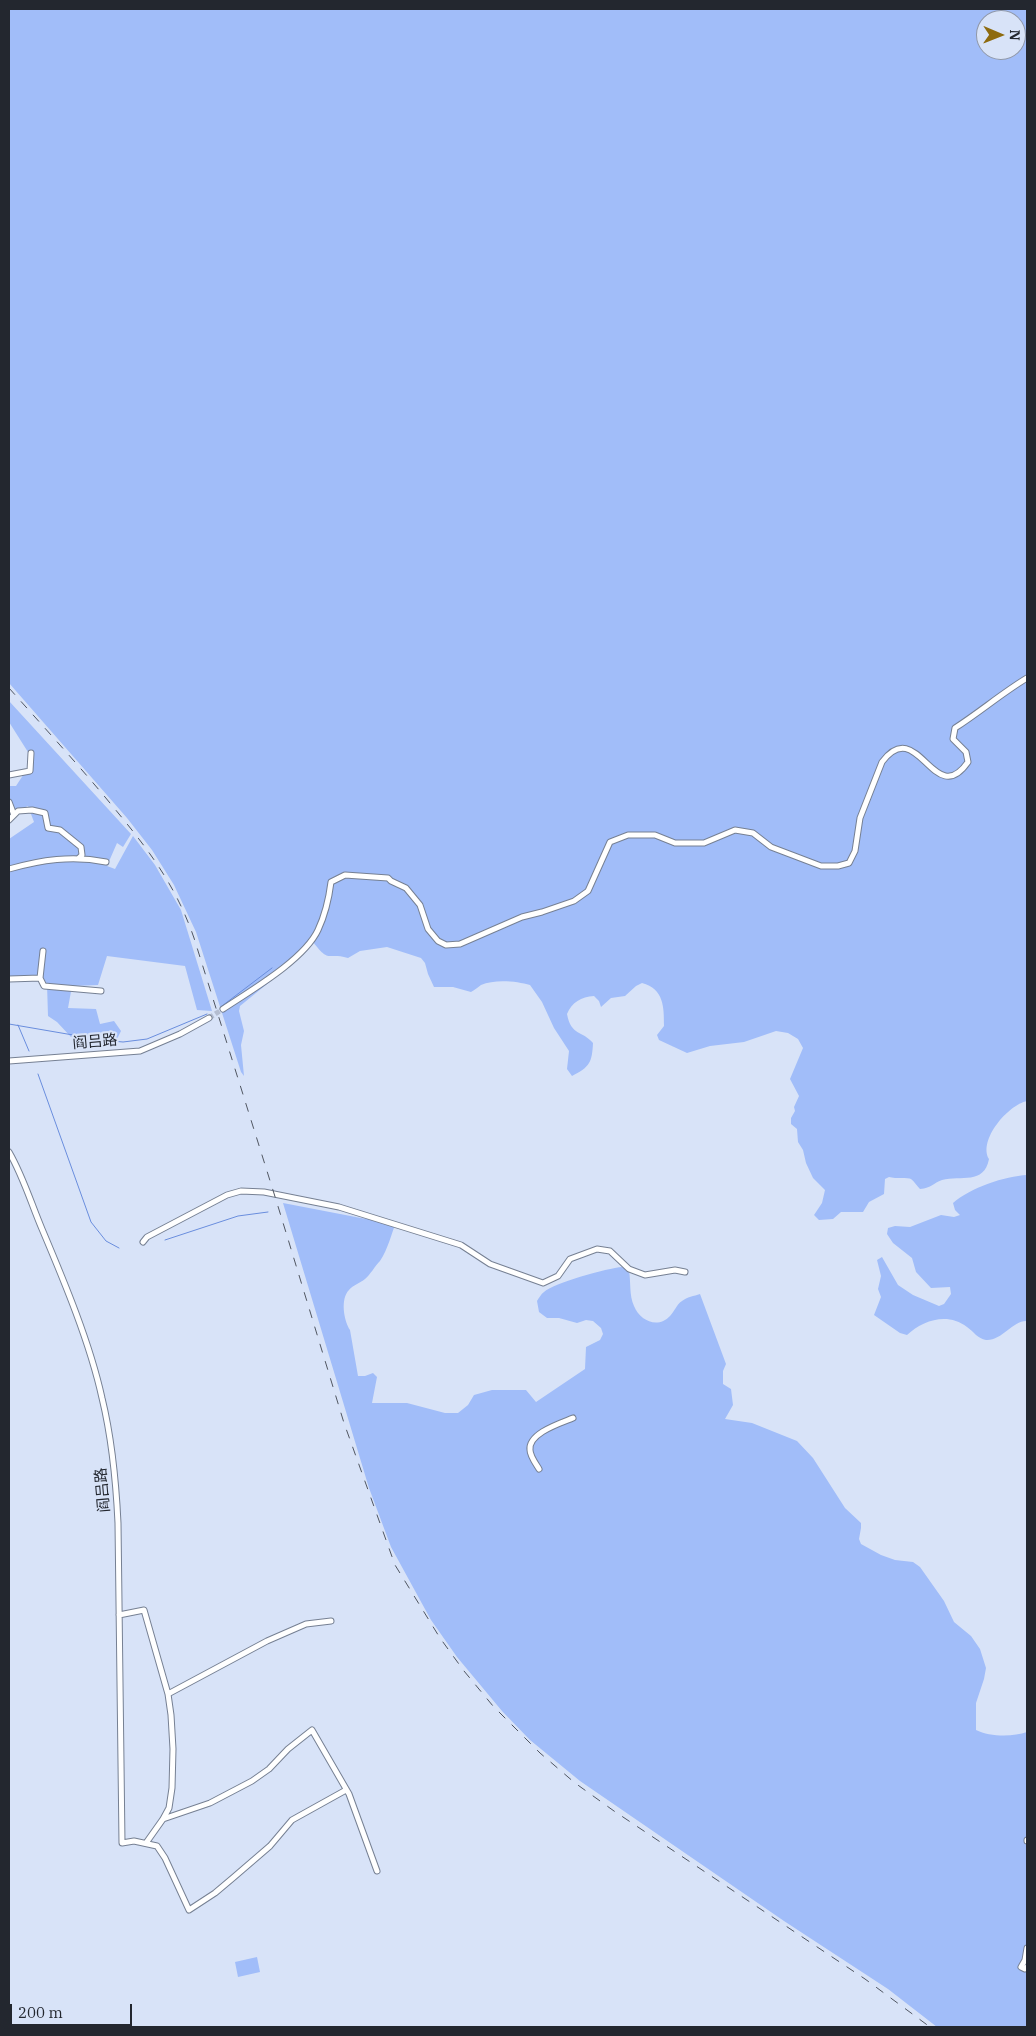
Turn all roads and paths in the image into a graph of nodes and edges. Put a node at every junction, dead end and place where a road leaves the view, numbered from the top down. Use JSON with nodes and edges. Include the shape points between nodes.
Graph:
{"nodes":[{"id":1,"x":1027,"y":678,"type":"edge"},
{"id":2,"x":32,"y":752,"type":"dead end"},
{"id":3,"x":9,"y":775,"type":"edge"},
{"id":4,"x":9,"y":802,"type":"edge"},
{"id":5,"x":14,"y":815,"type":"junction"},
{"id":6,"x":9,"y":820,"type":"edge"},
{"id":7,"x":80,"y":858,"type":"junction"},
{"id":8,"x":106,"y":862,"type":"dead end"},
{"id":9,"x":9,"y":869,"type":"edge"},
{"id":10,"x":43,"y":951,"type":"dead end"},
{"id":11,"x":40,"y":978,"type":"junction"},
{"id":12,"x":9,"y":979,"type":"edge"},
{"id":13,"x":101,"y":991,"type":"dead end"},
{"id":14,"x":223,"y":1009,"type":"tunnel mouth"},
{"id":15,"x":209,"y":1018,"type":"tunnel mouth"},
{"id":16,"x":9,"y":1061,"type":"edge"},
{"id":17,"x":9,"y":1152,"type":"edge"},
{"id":18,"x":143,"y":1242,"type":"dead end"},
{"id":19,"x":685,"y":1272,"type":"dead end"},
{"id":20,"x":573,"y":1418,"type":"dead end"},
{"id":21,"x":539,"y":1469,"type":"dead end"},
{"id":22,"x":119,"y":1615,"type":"junction"},
{"id":23,"x":331,"y":1621,"type":"dead end"},
{"id":24,"x":168,"y":1694,"type":"junction"},
{"id":25,"x":346,"y":1790,"type":"junction"},
{"id":26,"x":164,"y":1819,"type":"junction"},
{"id":27,"x":145,"y":1843,"type":"junction"},
{"id":28,"x":377,"y":1871,"type":"dead end"},
{"id":29,"x":1027,"y":1948,"type":"edge"},
{"id":30,"x":1027,"y":1967,"type":"edge"}],
"edges":[{"from":1,"to":14,"type":"street","via":[[955,728],[953,739],[966,752],[968,762],[962,771],[952,776],[937,774],[916,752],[907,748],[886,756],[860,818],[855,852],[849,862],[821,866],[772,847],[753,833],[735,830],[704,843],[675,843],[654,835],[628,835],[610,842],[588,891],[574,901],[522,917],[460,944],[446,945],[428,929],[420,905],[406,888],[388,878],[345,874],[331,882],[317,932],[293,961]]},
{"from":2,"to":3,"type":"street","via":[[30,771]]},
{"from":4,"to":5,"type":"street"},
{"from":5,"to":6,"type":"street"},
{"from":5,"to":7,"type":"street","via":[[18,811],[32,810],[45,813],[48,828],[60,830],[81,847]]},
{"from":7,"to":8,"type":"street"},
{"from":7,"to":9,"type":"street","via":[[54,859]]},
{"from":10,"to":11,"type":"street"},
{"from":11,"to":12,"type":"street"},
{"from":11,"to":13,"type":"street","via":[[44,986]]},
{"from":15,"to":16,"type":"street","name":"阎吕路","via":[[140,1050]]},
{"from":17,"to":22,"type":"street","name":"阎吕路","via":[[60,1270],[102,1396],[117,1501]]},
{"from":18,"to":19,"type":"street","via":[[227,1195],[241,1191],[307,1199],[400,1225],[461,1244],[490,1264],[543,1282],[558,1276],[570,1259],[596,1249],[610,1251],[629,1269],[645,1275],[675,1270]]},
{"from":20,"to":21,"type":"street","via":[[532,1439],[530,1450]]},
{"from":22,"to":24,"type":"street","via":[[144,1610]]},
{"from":22,"to":27,"type":"street","name":"阎吕路","via":[[122,1843]]},
{"from":23,"to":24,"type":"street","via":[[306,1624],[267,1641]]},
{"from":24,"to":26,"type":"street","via":[[172,1715],[173,1775],[171,1799]]},
{"from":25,"to":26,"type":"street","via":[[312,1730],[252,1781],[210,1803]]},
{"from":25,"to":27,"type":"street","via":[[292,1820],[270,1846],[215,1893],[189,1910],[166,1858],[157,1846]]},
{"from":25,"to":28,"type":"street"},
{"from":26,"to":27,"type":"street"},
{"from":29,"to":30,"type":"street","via":[[1021,1966]]}]}
